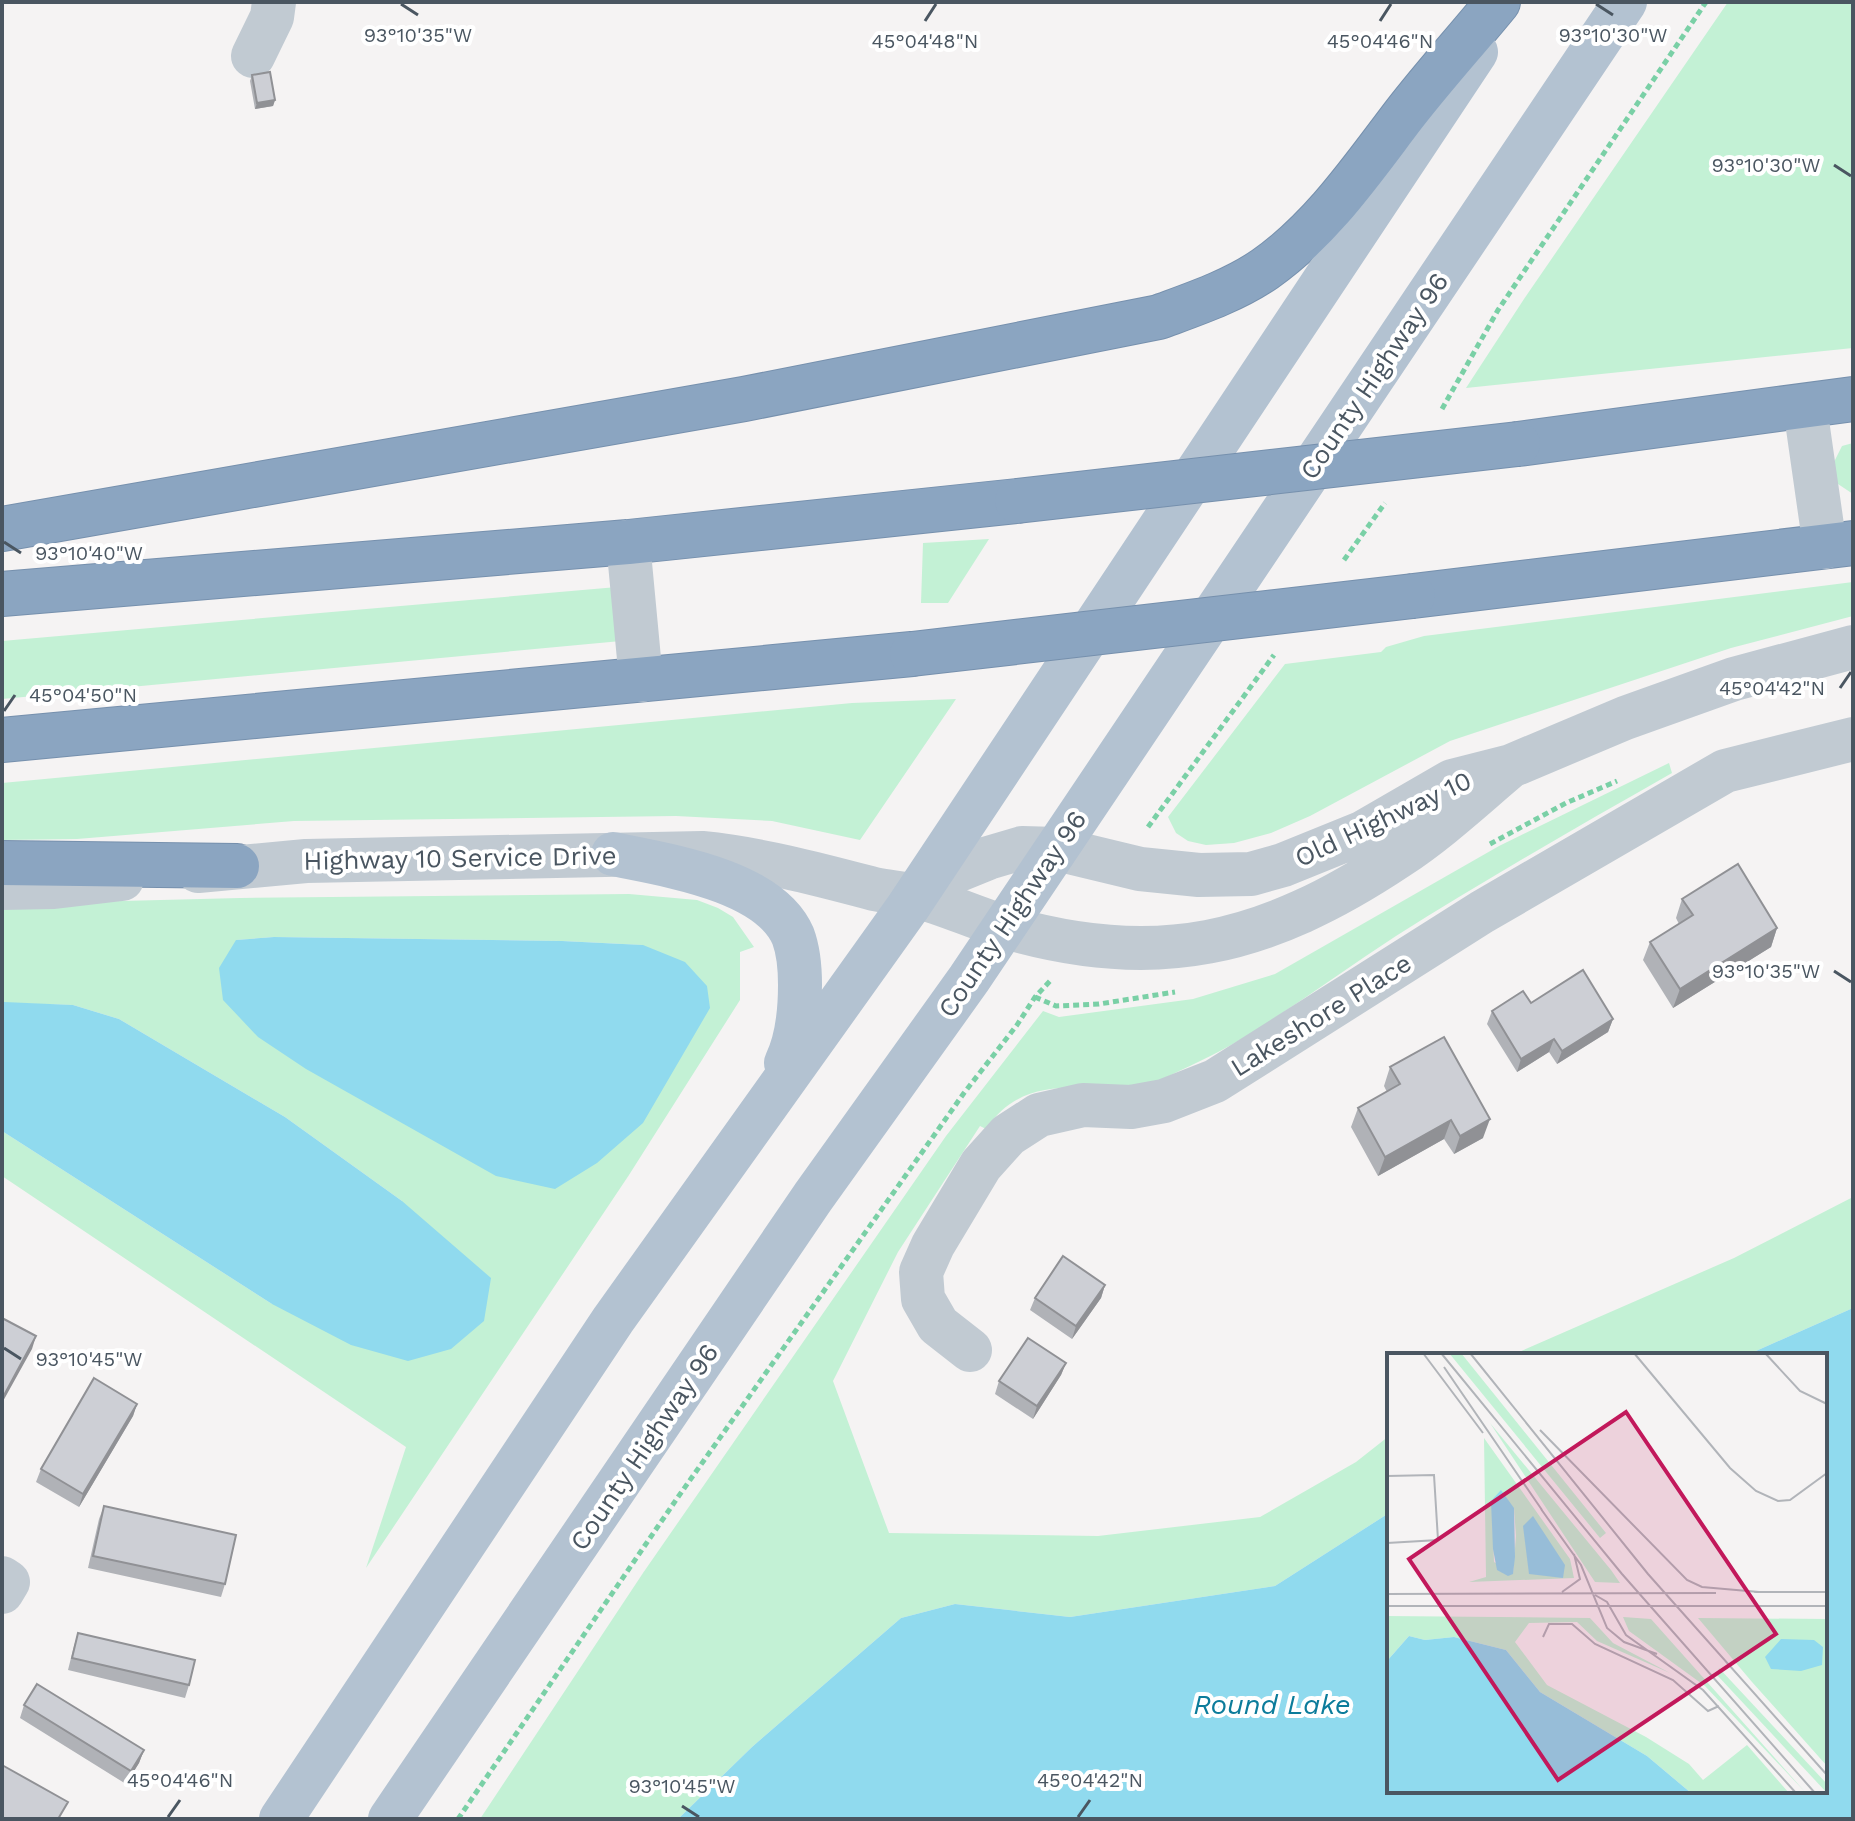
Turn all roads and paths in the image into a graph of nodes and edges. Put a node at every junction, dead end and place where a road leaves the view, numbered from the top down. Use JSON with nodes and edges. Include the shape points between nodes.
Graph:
{"nodes":[{"id":1,"x":274,"y":2,"type":"edge"},
{"id":2,"x":1498,"y":2,"type":"edge"},
{"id":3,"x":1509,"y":2,"type":"edge"},
{"id":4,"x":1625,"y":2,"type":"edge"},
{"id":5,"x":253,"y":56,"type":"dead end"},
{"id":6,"x":1853,"y":399,"type":"edge"},
{"id":7,"x":1805,"y":407,"type":"junction"},
{"id":8,"x":2,"y":529,"type":"edge"},
{"id":9,"x":628,"y":542,"type":"junction"},
{"id":10,"x":1839,"y":545,"type":"edge"},
{"id":11,"x":2,"y":594,"type":"edge"},
{"id":12,"x":1853,"y":647,"type":"edge"},
{"id":13,"x":641,"y":680,"type":"junction"},
{"id":14,"x":1853,"y":739,"type":"edge"},
{"id":15,"x":2,"y":740,"type":"edge"},
{"id":16,"x":1511,"y":766,"type":"junction"},
{"id":17,"x":1057,"y":849,"type":"junction"},
{"id":18,"x":613,"y":854,"type":"junction"},
{"id":19,"x":2,"y":863,"type":"edge"},
{"id":20,"x":237,"y":866,"type":"junction"},
{"id":21,"x":2,"y":888,"type":"edge"},
{"id":22,"x":915,"y":896,"type":"junction"},
{"id":23,"x":1004,"y":926,"type":"junction"},
{"id":24,"x":1035,"y":997,"type":"dead end"},
{"id":25,"x":750,"y":1127,"type":"junction"},
{"id":26,"x":970,"y":1350,"type":"dead end"},
{"id":27,"x":2,"y":1578,"type":"edge"},
{"id":28,"x":2,"y":1592,"type":"edge"},
{"id":29,"x":281,"y":1819,"type":"edge"},
{"id":30,"x":390,"y":1819,"type":"edge"},
{"id":31,"x":458,"y":1819,"type":"edge"}],
"edges":[{"from":1,"to":5,"type":"street"},
{"from":2,"to":8,"type":"highway","via":[[1345,194],[1298,243],[1263,270],[1159,317],[744,399]]},
{"from":3,"to":22,"type":"main road"},
{"from":4,"to":17,"type":"main road","name":"County Highway 96"},
{"from":6,"to":7,"type":"highway"},
{"from":7,"to":9,"type":"highway","bridge":true,"via":[[1518,444]]},
{"from":7,"to":10,"type":"street"},
{"from":9,"to":11,"type":"highway"},
{"from":9,"to":13,"type":"street"},
{"from":10,"to":13,"type":"highway","bridge":true,"via":[[912,654]]},
{"from":12,"to":16,"type":"street","name":"Old Highway 10","via":[[1721,684]]},
{"from":13,"to":15,"type":"highway"},
{"from":14,"to":26,"type":"street","name":"Lakeshore Place","via":[[1725,771],[1482,912],[1215,1081],[1164,1101],[1131,1107],[1083,1105],[1039,1115],[1008,1135],[981,1165],[921,1272],[923,1299],[938,1325]]},
{"from":16,"to":17,"type":"street","name":"Old Highway 10","via":[[1452,781],[1362,833],[1251,874],[1161,873]]},
{"from":16,"to":23,"type":"street","name":"Old Highway 10","via":[[1397,858],[1314,907],[1254,931],[1203,944],[1132,949]]},
{"from":17,"to":22,"type":"street","name":"Old Highway 10","via":[[1022,848],[988,858]]},
{"from":17,"to":23,"type":"main road","name":"County Highway 96"},
{"from":18,"to":20,"type":"street","name":"Highway 10 Service Drive"},
{"from":18,"to":22,"type":"street","name":"Highway 10 Service Drive","via":[[733,856]]},
{"from":18,"to":25,"type":"main road","via":[[725,882],[754,896],[792,933],[800,999],[792,1051]]},
{"from":19,"to":20,"type":"highway"},
{"from":20,"to":21,"type":"street","name":"Highway 10 Service Drive"},
{"from":22,"to":23,"type":"street","name":"Old Highway 10"},
{"from":22,"to":25,"type":"main road"},
{"from":23,"to":30,"type":"main road","name":"County Highway 96"},
{"from":24,"to":31,"type":"path","via":[[678,1497]]},
{"from":25,"to":29,"type":"main road","via":[[613,1320]]},
{"from":27,"to":28,"type":"street","via":[[8,1582]]}]}
